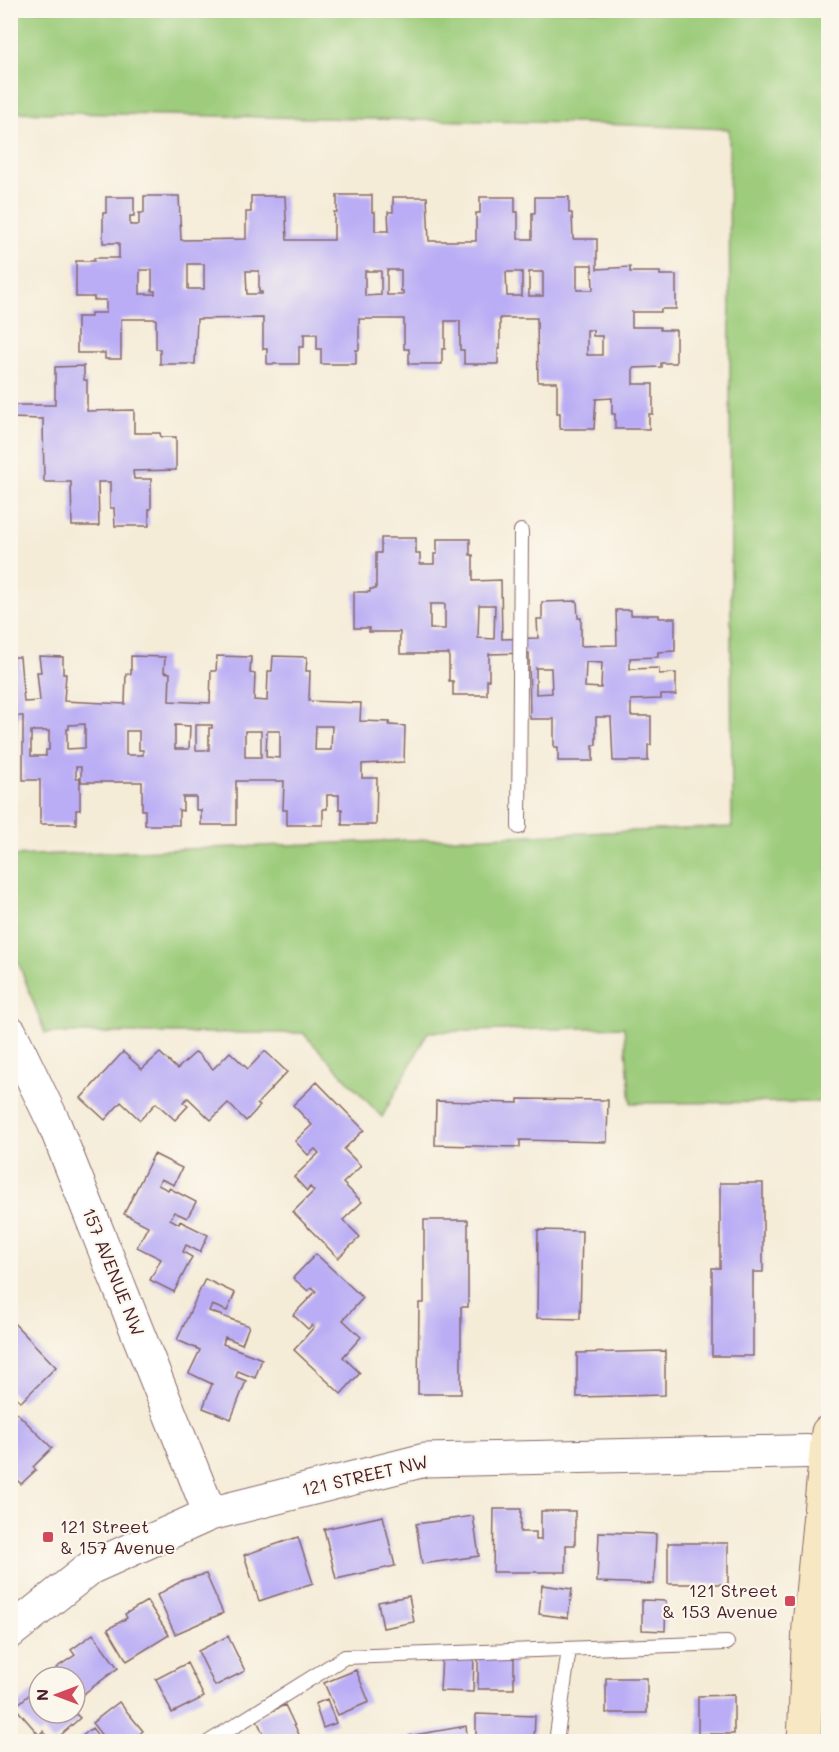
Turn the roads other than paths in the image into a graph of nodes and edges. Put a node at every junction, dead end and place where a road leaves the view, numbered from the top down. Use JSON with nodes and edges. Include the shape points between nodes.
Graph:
{"nodes":[{"id":1,"x":521,"y":531,"type":"dead end"},
{"id":2,"x":519,"y":827,"type":"dead end"},
{"id":3,"x":10,"y":1032,"type":"edge"},
{"id":4,"x":827,"y":1445,"type":"edge"},
{"id":5,"x":210,"y":1514,"type":"junction"},
{"id":6,"x":10,"y":1632,"type":"edge"},
{"id":7,"x":727,"y":1643,"type":"dead end"},
{"id":8,"x":568,"y":1649,"type":"junction"},
{"id":9,"x":209,"y":1742,"type":"edge"},
{"id":10,"x":556,"y":1742,"type":"edge"},
{"id":11,"x":804,"y":1742,"type":"edge"}],
"edges":[{"from":1,"to":2,"type":"lane"},
{"from":3,"to":5,"type":"street","name":"157 AVENUE NW","via":[[54,1123]]},
{"from":4,"to":5,"type":"street","name":"121 STREET NW","via":[[425,1460]]},
{"from":4,"to":11,"type":"main road","via":[[809,1625]]},
{"from":5,"to":6,"type":"street","name":"121 STREET NW","via":[[90,1568]]},
{"from":7,"to":8,"type":"lane"},
{"from":8,"to":9,"type":"lane","via":[[345,1657]]},
{"from":8,"to":10,"type":"lane"}]}
